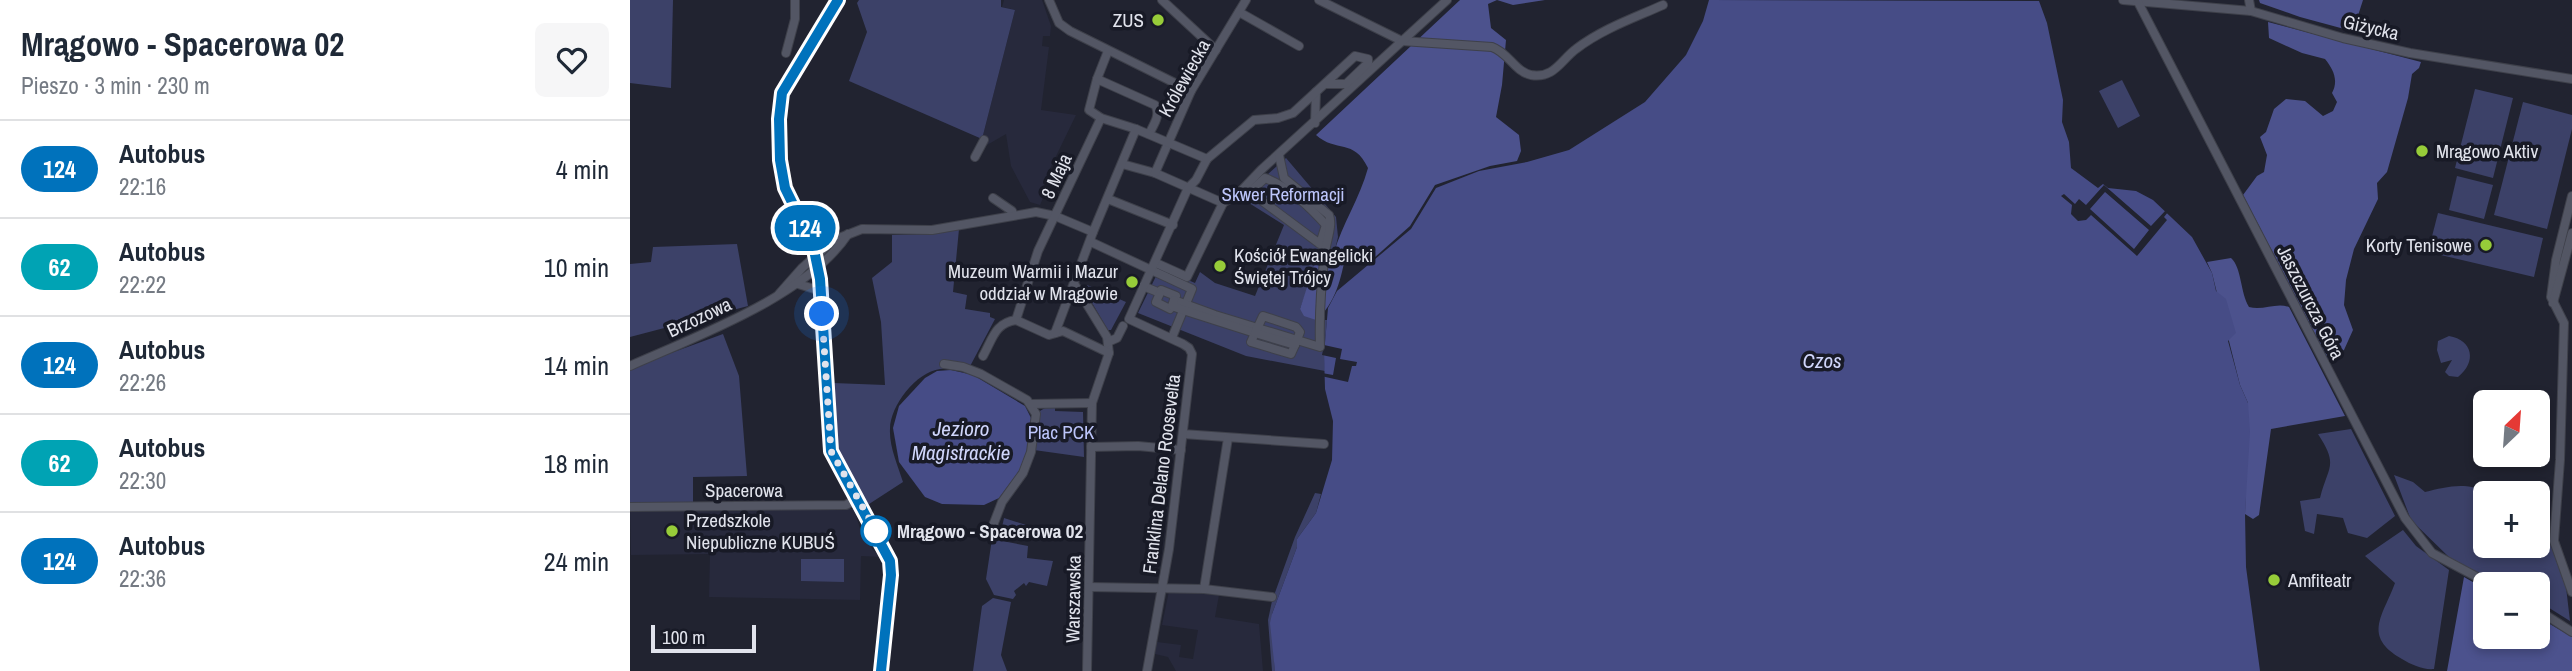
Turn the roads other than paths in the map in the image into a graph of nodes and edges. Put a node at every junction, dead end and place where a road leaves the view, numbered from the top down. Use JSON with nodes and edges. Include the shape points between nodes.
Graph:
{"nodes":[{"id":1,"x":795,"y":0,"type":"edge"},
{"id":2,"x":838,"y":0,"type":"edge"},
{"id":3,"x":1049,"y":0,"type":"edge"},
{"id":4,"x":1162,"y":0,"type":"edge"},
{"id":5,"x":1246,"y":0,"type":"edge"},
{"id":6,"x":1320,"y":0,"type":"edge"},
{"id":7,"x":1447,"y":0,"type":"edge"},
{"id":8,"x":2123,"y":0,"type":"edge"},
{"id":9,"x":2249,"y":0,"type":"edge"},
{"id":10,"x":2138,"y":2,"type":"junction"},
{"id":11,"x":1663,"y":5,"type":"dead end"},
{"id":12,"x":2251,"y":11,"type":"junction"},
{"id":13,"x":1239,"y":12,"type":"junction"},
{"id":14,"x":1402,"y":41,"type":"junction"},
{"id":15,"x":1299,"y":46,"type":"dead end"},
{"id":16,"x":1216,"y":50,"type":"junction"},
{"id":17,"x":1108,"y":51,"type":"junction"},
{"id":18,"x":786,"y":53,"type":"dead end"},
{"id":19,"x":1097,"y":79,"type":"junction"},
{"id":20,"x":2572,"y":79,"type":"edge"},
{"id":21,"x":1325,"y":84,"type":"junction"},
{"id":22,"x":1191,"y":91,"type":"junction"},
{"id":23,"x":1316,"y":92,"type":"junction"},
{"id":24,"x":1101,"y":118,"type":"junction"},
{"id":25,"x":1315,"y":123,"type":"junction"},
{"id":26,"x":1136,"y":129,"type":"junction"},
{"id":27,"x":1149,"y":134,"type":"junction"},
{"id":28,"x":984,"y":140,"type":"dead end"},
{"id":29,"x":1168,"y":143,"type":"junction"},
{"id":30,"x":1279,"y":155,"type":"junction"},
{"id":31,"x":975,"y":157,"type":"dead end"},
{"id":32,"x":1207,"y":159,"type":"junction"},
{"id":33,"x":1124,"y":160,"type":"junction"},
{"id":34,"x":1260,"y":167,"type":"junction"},
{"id":35,"x":1154,"y":173,"type":"junction"},
{"id":36,"x":1284,"y":178,"type":"junction"},
{"id":37,"x":1188,"y":188,"type":"junction"},
{"id":38,"x":1240,"y":192,"type":"junction"},
{"id":39,"x":1250,"y":192,"type":"junction"},
{"id":40,"x":2572,"y":196,"type":"edge"},
{"id":41,"x":993,"y":198,"type":"dead end"},
{"id":42,"x":1108,"y":199,"type":"junction"},
{"id":43,"x":1223,"y":203,"type":"junction"},
{"id":44,"x":1012,"y":211,"type":"dead end"},
{"id":45,"x":1055,"y":216,"type":"junction"},
{"id":46,"x":1173,"y":225,"type":"junction"},
{"id":47,"x":1093,"y":232,"type":"junction"},
{"id":48,"x":2572,"y":233,"type":"edge"},
{"id":49,"x":808,"y":234,"type":"junction"},
{"id":50,"x":848,"y":234,"type":"junction"},
{"id":51,"x":834,"y":240,"type":"junction"},
{"id":52,"x":1091,"y":242,"type":"junction"},
{"id":53,"x":1323,"y":246,"type":"junction"},
{"id":54,"x":816,"y":262,"type":"junction"},
{"id":55,"x":1153,"y":267,"type":"junction"},
{"id":56,"x":798,"y":284,"type":"junction"},
{"id":57,"x":1075,"y":285,"type":"junction"},
{"id":58,"x":1143,"y":286,"type":"junction"},
{"id":59,"x":821,"y":291,"type":"junction"},
{"id":60,"x":779,"y":294,"type":"junction"},
{"id":61,"x":2553,"y":303,"type":"junction"},
{"id":62,"x":1184,"y":307,"type":"junction"},
{"id":63,"x":1016,"y":320,"type":"junction"},
{"id":64,"x":1126,"y":323,"type":"junction"},
{"id":65,"x":1256,"y":331,"type":"junction"},
{"id":66,"x":1055,"y":333,"type":"junction"},
{"id":67,"x":1173,"y":335,"type":"dead end"},
{"id":68,"x":1108,"y":342,"type":"junction"},
{"id":69,"x":1296,"y":343,"type":"junction"},
{"id":70,"x":1109,"y":353,"type":"junction"},
{"id":71,"x":983,"y":356,"type":"dead end"},
{"id":72,"x":944,"y":364,"type":"dead end"},
{"id":73,"x":630,"y":366,"type":"edge"},
{"id":74,"x":1092,"y":403,"type":"junction"},
{"id":75,"x":1031,"y":404,"type":"junction"},
{"id":76,"x":1183,"y":434,"type":"junction"},
{"id":77,"x":1228,"y":438,"type":"junction"},
{"id":78,"x":1324,"y":444,"type":"dead end"},
{"id":79,"x":1091,"y":447,"type":"junction"},
{"id":80,"x":1181,"y":450,"type":"junction"},
{"id":81,"x":858,"y":499,"type":"junction"},
{"id":82,"x":630,"y":507,"type":"edge"},
{"id":83,"x":989,"y":536,"type":"dead end"},
{"id":84,"x":2473,"y":575,"type":"edge"},
{"id":85,"x":1089,"y":587,"type":"junction"},
{"id":86,"x":1162,"y":588,"type":"junction"},
{"id":87,"x":1204,"y":589,"type":"junction"},
{"id":88,"x":2572,"y":593,"type":"edge"},
{"id":89,"x":1272,"y":597,"type":"dead end"},
{"id":90,"x":2550,"y":618,"type":"edge"},
{"id":91,"x":2572,"y":632,"type":"edge"},
{"id":92,"x":881,"y":671,"type":"edge"},
{"id":93,"x":1087,"y":671,"type":"edge"},
{"id":94,"x":1147,"y":671,"type":"edge"}],
"edges":[{"from":1,"to":18,"type":"street"},
{"from":2,"to":49,"type":"street","via":[[788,80],[781,101],[782,174]]},
{"from":3,"to":17,"type":"street","via":[[1059,23]]},
{"from":4,"to":16,"type":"street"},
{"from":5,"to":13,"type":"street","name":"Królewiecka"},
{"from":6,"to":14,"type":"street"},
{"from":7,"to":14,"type":"street"},
{"from":8,"to":10,"type":"street","name":"Giżycka"},
{"from":9,"to":12,"type":"street"},
{"from":10,"to":12,"type":"street","name":"Giżycka"},
{"from":10,"to":84,"type":"street","name":"Jaszczurcza Góra","via":[[2404,518],[2432,553]]},
{"from":11,"to":14,"type":"street","via":[[1603,32],[1543,75],[1520,70],[1503,51],[1492,47]]},
{"from":12,"to":20,"type":"street","name":"Giżycka","via":[[2410,53]]},
{"from":13,"to":15,"type":"street"},
{"from":13,"to":16,"type":"street","name":"Królewiecka"},
{"from":14,"to":25,"type":"street"},
{"from":16,"to":22,"type":"street","name":"Królewiecka"},
{"from":17,"to":19,"type":"street"},
{"from":17,"to":22,"type":"street"},
{"from":19,"to":24,"type":"street","via":[[1089,110]]},
{"from":19,"to":27,"type":"street","via":[[1155,105],[1157,117]]},
{"from":21,"to":21,"type":"street","via":[[1355,56],[1368,59],[1346,84]]},
{"from":21,"to":23,"type":"street"},
{"from":22,"to":29,"type":"street","name":"Królewiecka"},
{"from":23,"to":25,"type":"street"},
{"from":23,"to":32,"type":"street","via":[[1293,113],[1254,120]]},
{"from":24,"to":26,"type":"street"},
{"from":24,"to":45,"type":"street","name":"8 Maja"},
{"from":25,"to":30,"type":"street"},
{"from":26,"to":27,"type":"street"},
{"from":26,"to":33,"type":"street"},
{"from":27,"to":29,"type":"street"},
{"from":28,"to":31,"type":"street"},
{"from":29,"to":32,"type":"street"},
{"from":29,"to":35,"type":"street","name":"Królewiecka"},
{"from":30,"to":34,"type":"street"},
{"from":30,"to":36,"type":"street"},
{"from":32,"to":37,"type":"street"},
{"from":33,"to":35,"type":"street"},
{"from":33,"to":42,"type":"street"},
{"from":34,"to":36,"type":"street"},
{"from":34,"to":38,"type":"street"},
{"from":35,"to":37,"type":"street"},
{"from":36,"to":53,"type":"street","via":[[1329,215]]},
{"from":37,"to":43,"type":"street"},
{"from":37,"to":46,"type":"street"},
{"from":38,"to":39,"type":"street"},
{"from":38,"to":43,"type":"street"},
{"from":39,"to":53,"type":"street"},
{"from":39,"to":53,"type":"street","via":[[1265,177],[1274,181],[1326,225]]},
{"from":40,"to":61,"type":"street","via":[[2556,260]]},
{"from":41,"to":44,"type":"street"},
{"from":42,"to":46,"type":"street"},
{"from":42,"to":47,"type":"street"},
{"from":43,"to":55,"type":"street","via":[[1187,277]]},
{"from":45,"to":47,"type":"street"},
{"from":45,"to":50,"type":"street","via":[[1036,212],[932,230],[862,229]]},
{"from":45,"to":63,"type":"street","name":"8 Maja"},
{"from":46,"to":55,"type":"street"},
{"from":47,"to":52,"type":"street"},
{"from":48,"to":61,"type":"street"},
{"from":49,"to":51,"type":"street"},
{"from":49,"to":54,"type":"street"},
{"from":50,"to":51,"type":"street"},
{"from":50,"to":54,"type":"street"},
{"from":51,"to":54,"type":"street"},
{"from":52,"to":55,"type":"street"},
{"from":52,"to":57,"type":"street"},
{"from":53,"to":69,"type":"street","via":[[1320,347]]},
{"from":54,"to":56,"type":"street","name":"Brzozowa"},
{"from":54,"to":59,"type":"street"},
{"from":54,"to":60,"type":"street","name":"Brzozowa"},
{"from":55,"to":58,"type":"street"},
{"from":55,"to":62,"type":"street","via":[[1192,289]]},
{"from":56,"to":59,"type":"street"},
{"from":56,"to":60,"type":"street","name":"Brzozowa"},
{"from":57,"to":66,"type":"street"},
{"from":57,"to":68,"type":"street"},
{"from":58,"to":62,"type":"street","via":[[1176,296],[1173,303]]},
{"from":58,"to":64,"type":"street"},
{"from":59,"to":81,"type":"street","via":[[831,451]]},
{"from":60,"to":73,"type":"street","name":"Brzozowa"},
{"from":61,"to":88,"type":"street","via":[[2564,323],[2554,541]]},
{"from":62,"to":65,"type":"street"},
{"from":62,"to":67,"type":"street"},
{"from":63,"to":66,"type":"street","via":[[1049,335]]},
{"from":63,"to":71,"type":"street","via":[[999,327]]},
{"from":64,"to":68,"type":"street","via":[[1117,338]]},
{"from":64,"to":76,"type":"street","name":"Franklina Delano Roosevelta","via":[[1189,348]]},
{"from":65,"to":69,"type":"street"},
{"from":65,"to":69,"type":"street","via":[[1251,342],[1291,354]]},
{"from":65,"to":69,"type":"street","via":[[1263,316],[1296,327],[1300,332]]},
{"from":66,"to":70,"type":"street","via":[[1063,331]]},
{"from":68,"to":70,"type":"street"},
{"from":70,"to":74,"type":"street","name":"Warszawska"},
{"from":72,"to":75,"type":"street","via":[[981,374]]},
{"from":74,"to":75,"type":"street"},
{"from":74,"to":79,"type":"street","name":"Warszawska"},
{"from":75,"to":83,"type":"street","via":[[1036,414],[1031,452],[1023,473],[1002,502]]},
{"from":76,"to":77,"type":"street"},
{"from":76,"to":80,"type":"street","name":"Franklina Delano Roosevelta"},
{"from":77,"to":78,"type":"street"},
{"from":77,"to":87,"type":"street"},
{"from":79,"to":80,"type":"street"},
{"from":79,"to":85,"type":"street","name":"Warszawska"},
{"from":80,"to":86,"type":"street","name":"Franklina Delano Roosevelta"},
{"from":81,"to":82,"type":"street","name":"Spacerowa","via":[[846,505]]},
{"from":81,"to":92,"type":"street","via":[[891,566]]},
{"from":85,"to":86,"type":"street"},
{"from":85,"to":93,"type":"street","name":"Warszawska"},
{"from":86,"to":87,"type":"street"},
{"from":86,"to":94,"type":"street","name":"Franklina Delano Roosevelta"},
{"from":87,"to":89,"type":"street"},
{"from":90,"to":91,"type":"street"}]}
